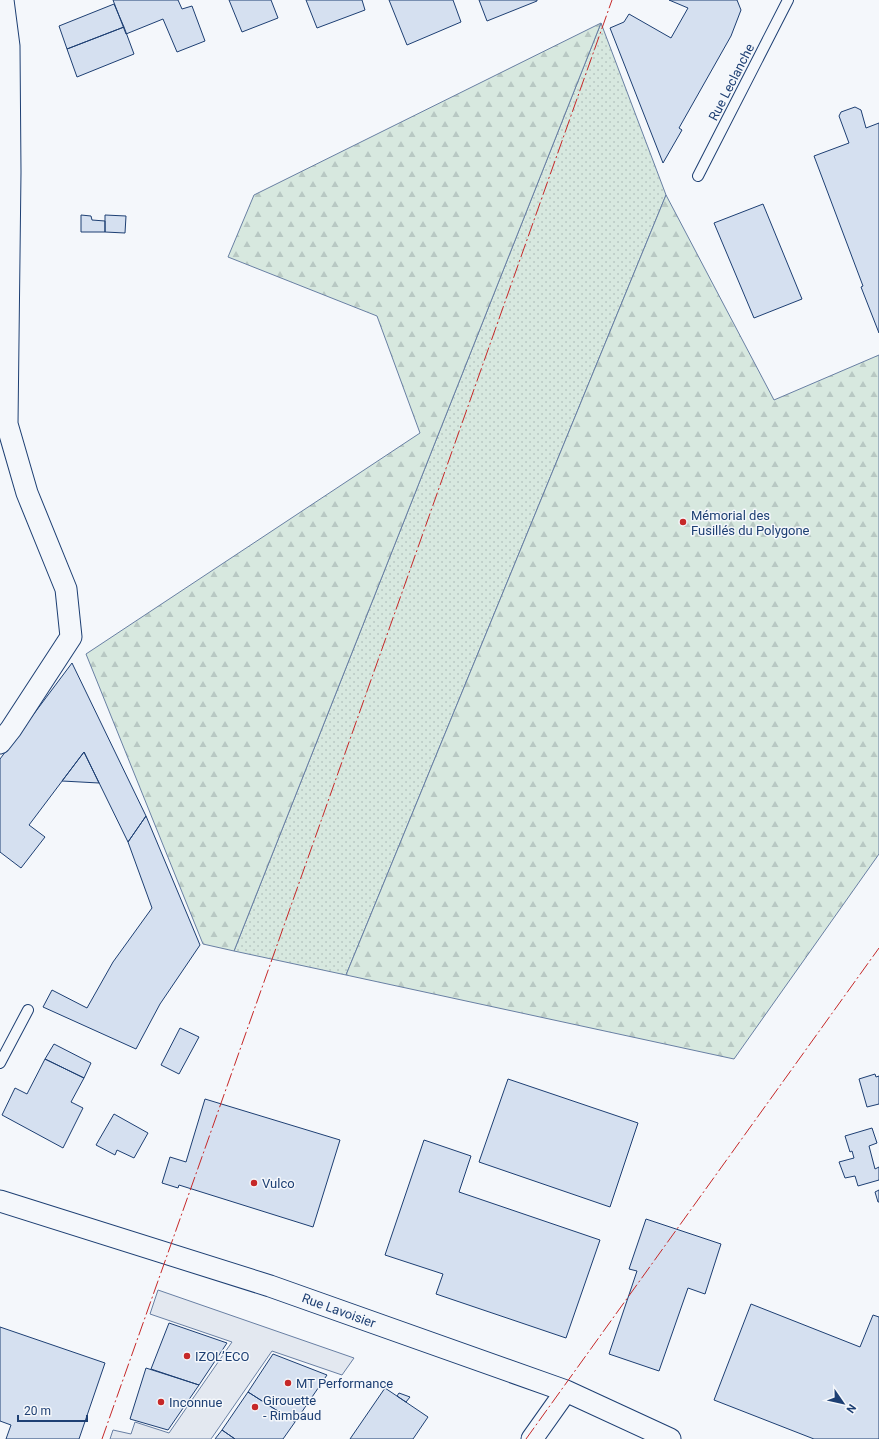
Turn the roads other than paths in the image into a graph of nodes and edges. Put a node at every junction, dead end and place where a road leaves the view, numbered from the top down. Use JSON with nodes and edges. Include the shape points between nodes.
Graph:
{"nodes":[{"id":1,"x":4,"y":0,"type":"edge"},
{"id":2,"x":788,"y":0,"type":"edge"},
{"id":3,"x":698,"y":176,"type":"dead end"},
{"id":4,"x":0,"y":743,"type":"edge"},
{"id":5,"x":28,"y":1010,"type":"dead end"},
{"id":6,"x":0,"y":1063,"type":"edge"},
{"id":7,"x":0,"y":1201,"type":"edge"},
{"id":8,"x":566,"y":1391,"type":"junction"},
{"id":9,"x":532,"y":1439,"type":"edge"},
{"id":10,"x":670,"y":1439,"type":"edge"}],
"edges":[{"from":1,"to":4,"type":"street","via":[[9,54],[10,172],[7,424],[27,493],[66,588],[71,637]]},
{"from":2,"to":3,"type":"lane","name":"Rue Leclanche"},
{"from":5,"to":6,"type":"lane"},
{"from":7,"to":8,"type":"street","name":"Rue Lavoisier","via":[[270,1286]]},
{"from":8,"to":9,"type":"street"},
{"from":8,"to":10,"type":"street","name":"Rue Lavoisier"}]}
